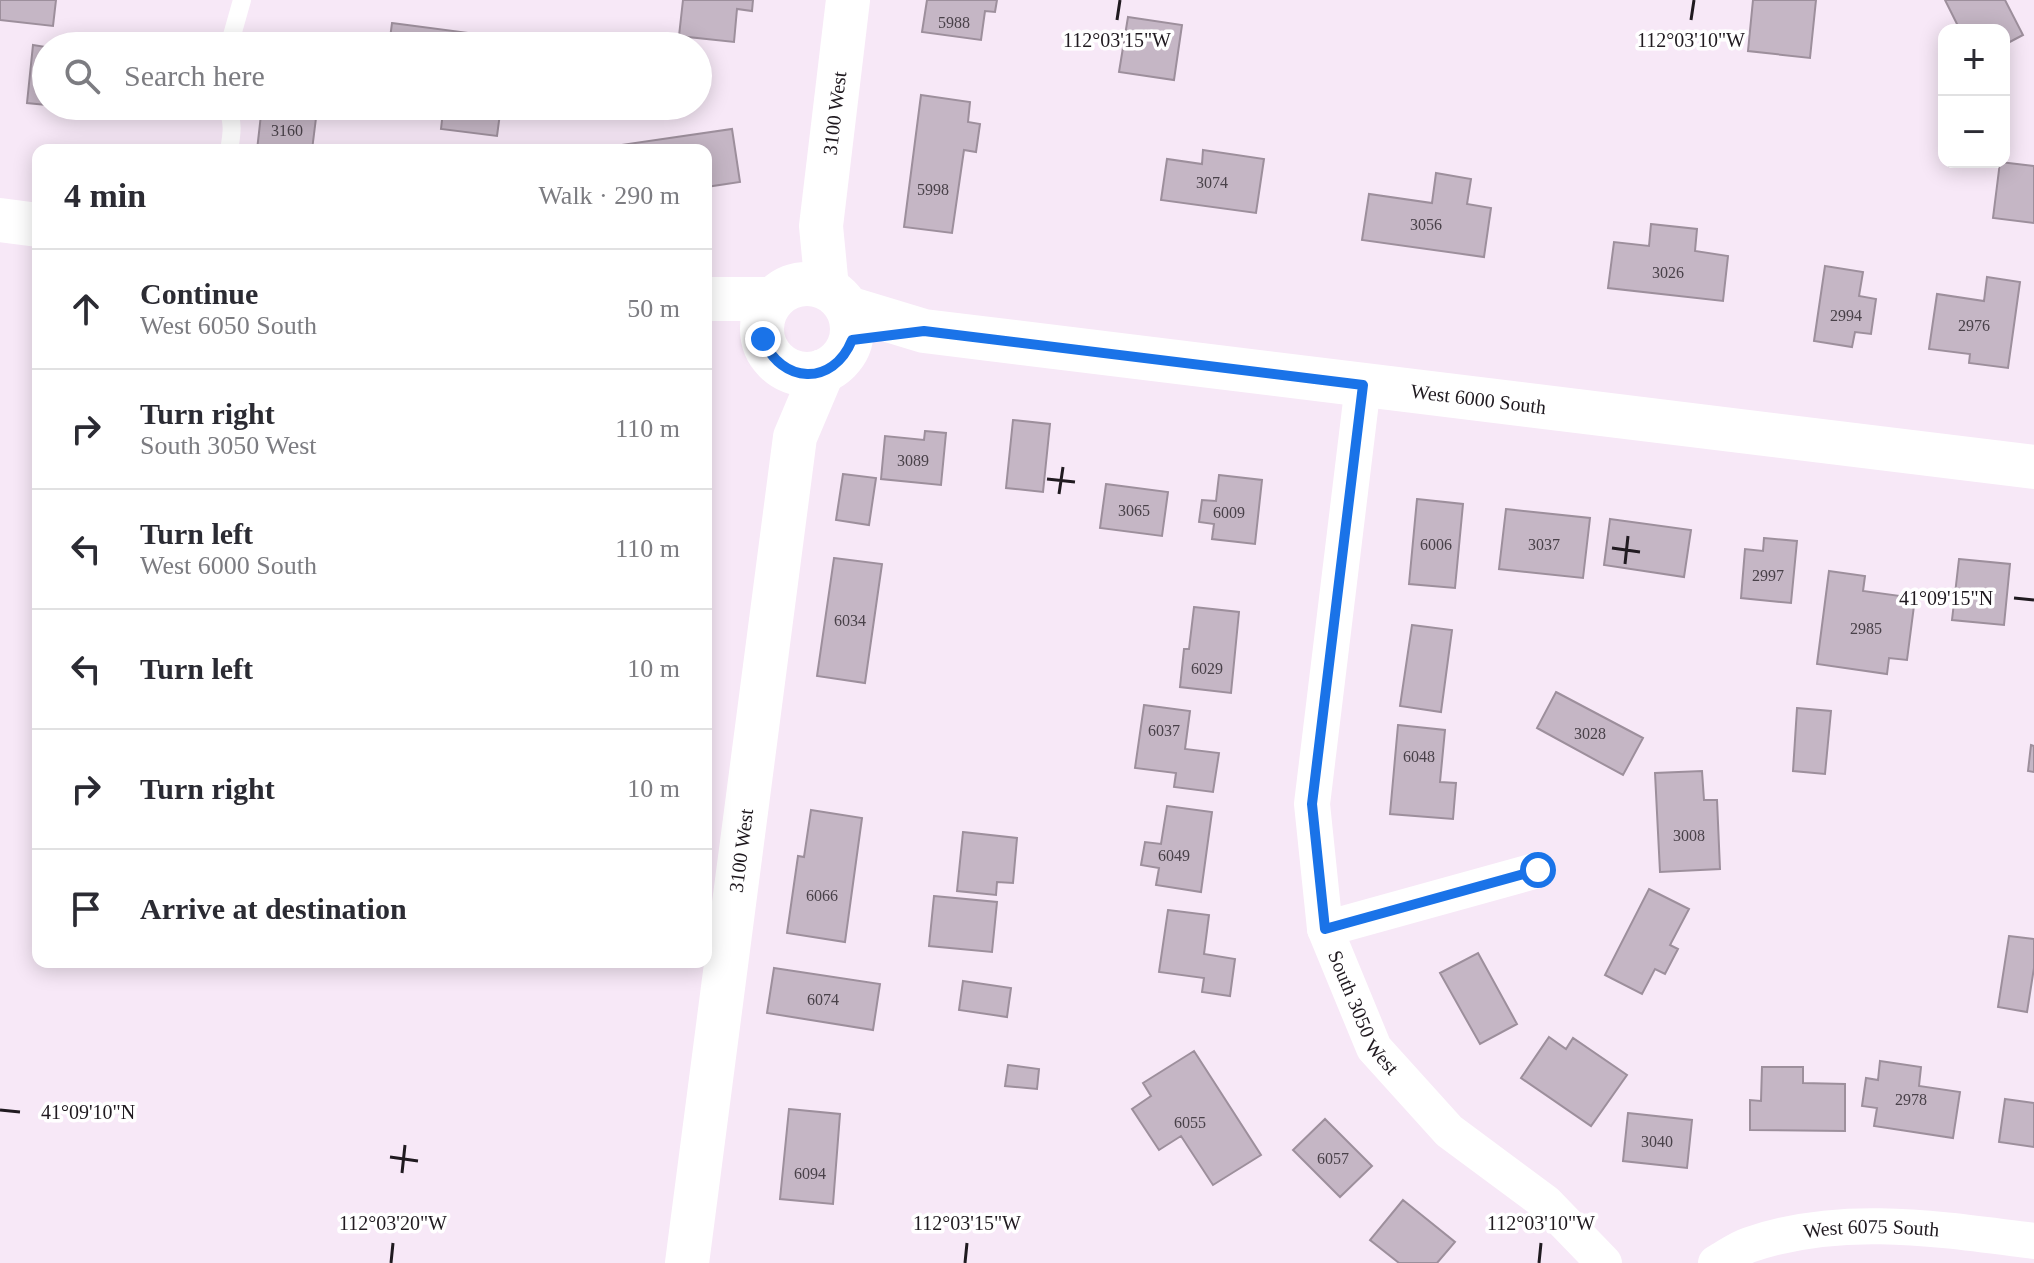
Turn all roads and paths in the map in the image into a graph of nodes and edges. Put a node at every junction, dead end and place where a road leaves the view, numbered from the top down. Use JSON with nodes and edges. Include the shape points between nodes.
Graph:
{"nodes":[{"id":1,"x":242,"y":0,"type":"edge"},
{"id":2,"x":848,"y":0,"type":"edge"},
{"id":3,"x":233,"y":32,"type":"edge"},
{"id":4,"x":231,"y":120,"type":"edge"},
{"id":5,"x":229,"y":144,"type":"edge"},
{"id":6,"x":0,"y":220,"type":"edge"},
{"id":7,"x":32,"y":224,"type":"edge"},
{"id":8,"x":712,"y":300,"type":"edge"},
{"id":9,"x":712,"y":311,"type":"edge"},
{"id":10,"x":812,"y":316,"type":"junction"},
{"id":11,"x":1363,"y":385,"type":"junction"},
{"id":12,"x":795,"y":437,"type":"junction"},
{"id":13,"x":2034,"y":467,"type":"edge"},
{"id":14,"x":1538,"y":870,"type":"dead end"},
{"id":15,"x":1325,"y":929,"type":"junction"},
{"id":16,"x":2034,"y":1241,"type":"edge"},
{"id":17,"x":687,"y":1263,"type":"edge"},
{"id":18,"x":1604,"y":1263,"type":"edge"},
{"id":19,"x":1716,"y":1263,"type":"edge"}],
"edges":[{"from":1,"to":3,"type":"lane"},
{"from":2,"to":10,"type":"street","name":"3100 West"},
{"from":4,"to":5,"type":"lane"},
{"from":6,"to":7,"type":"street"},
{"from":8,"to":10,"type":"street","name":"West 6000 South"},
{"from":9,"to":10,"type":"street","name":"West 6000 South"},
{"from":10,"to":11,"type":"street","name":"West 6000 South"},
{"from":10,"to":12,"type":"street","name":"3100 West"},
{"from":10,"to":12,"type":"street","name":"3100 West","via":[[763,339],[780,365]]},
{"from":11,"to":13,"type":"street","name":"West 6000 South"},
{"from":11,"to":15,"type":"street","name":"South 3050 West","via":[[1312,804]]},
{"from":12,"to":17,"type":"street","name":"3100 West"},
{"from":14,"to":15,"type":"street"},
{"from":15,"to":18,"type":"street","name":"South 3050 West","via":[[1374,1048],[1449,1131],[1546,1203]]},
{"from":16,"to":19,"type":"street","name":"West 6075 South","via":[[1921,1226],[1824,1227],[1747,1246]]}]}
